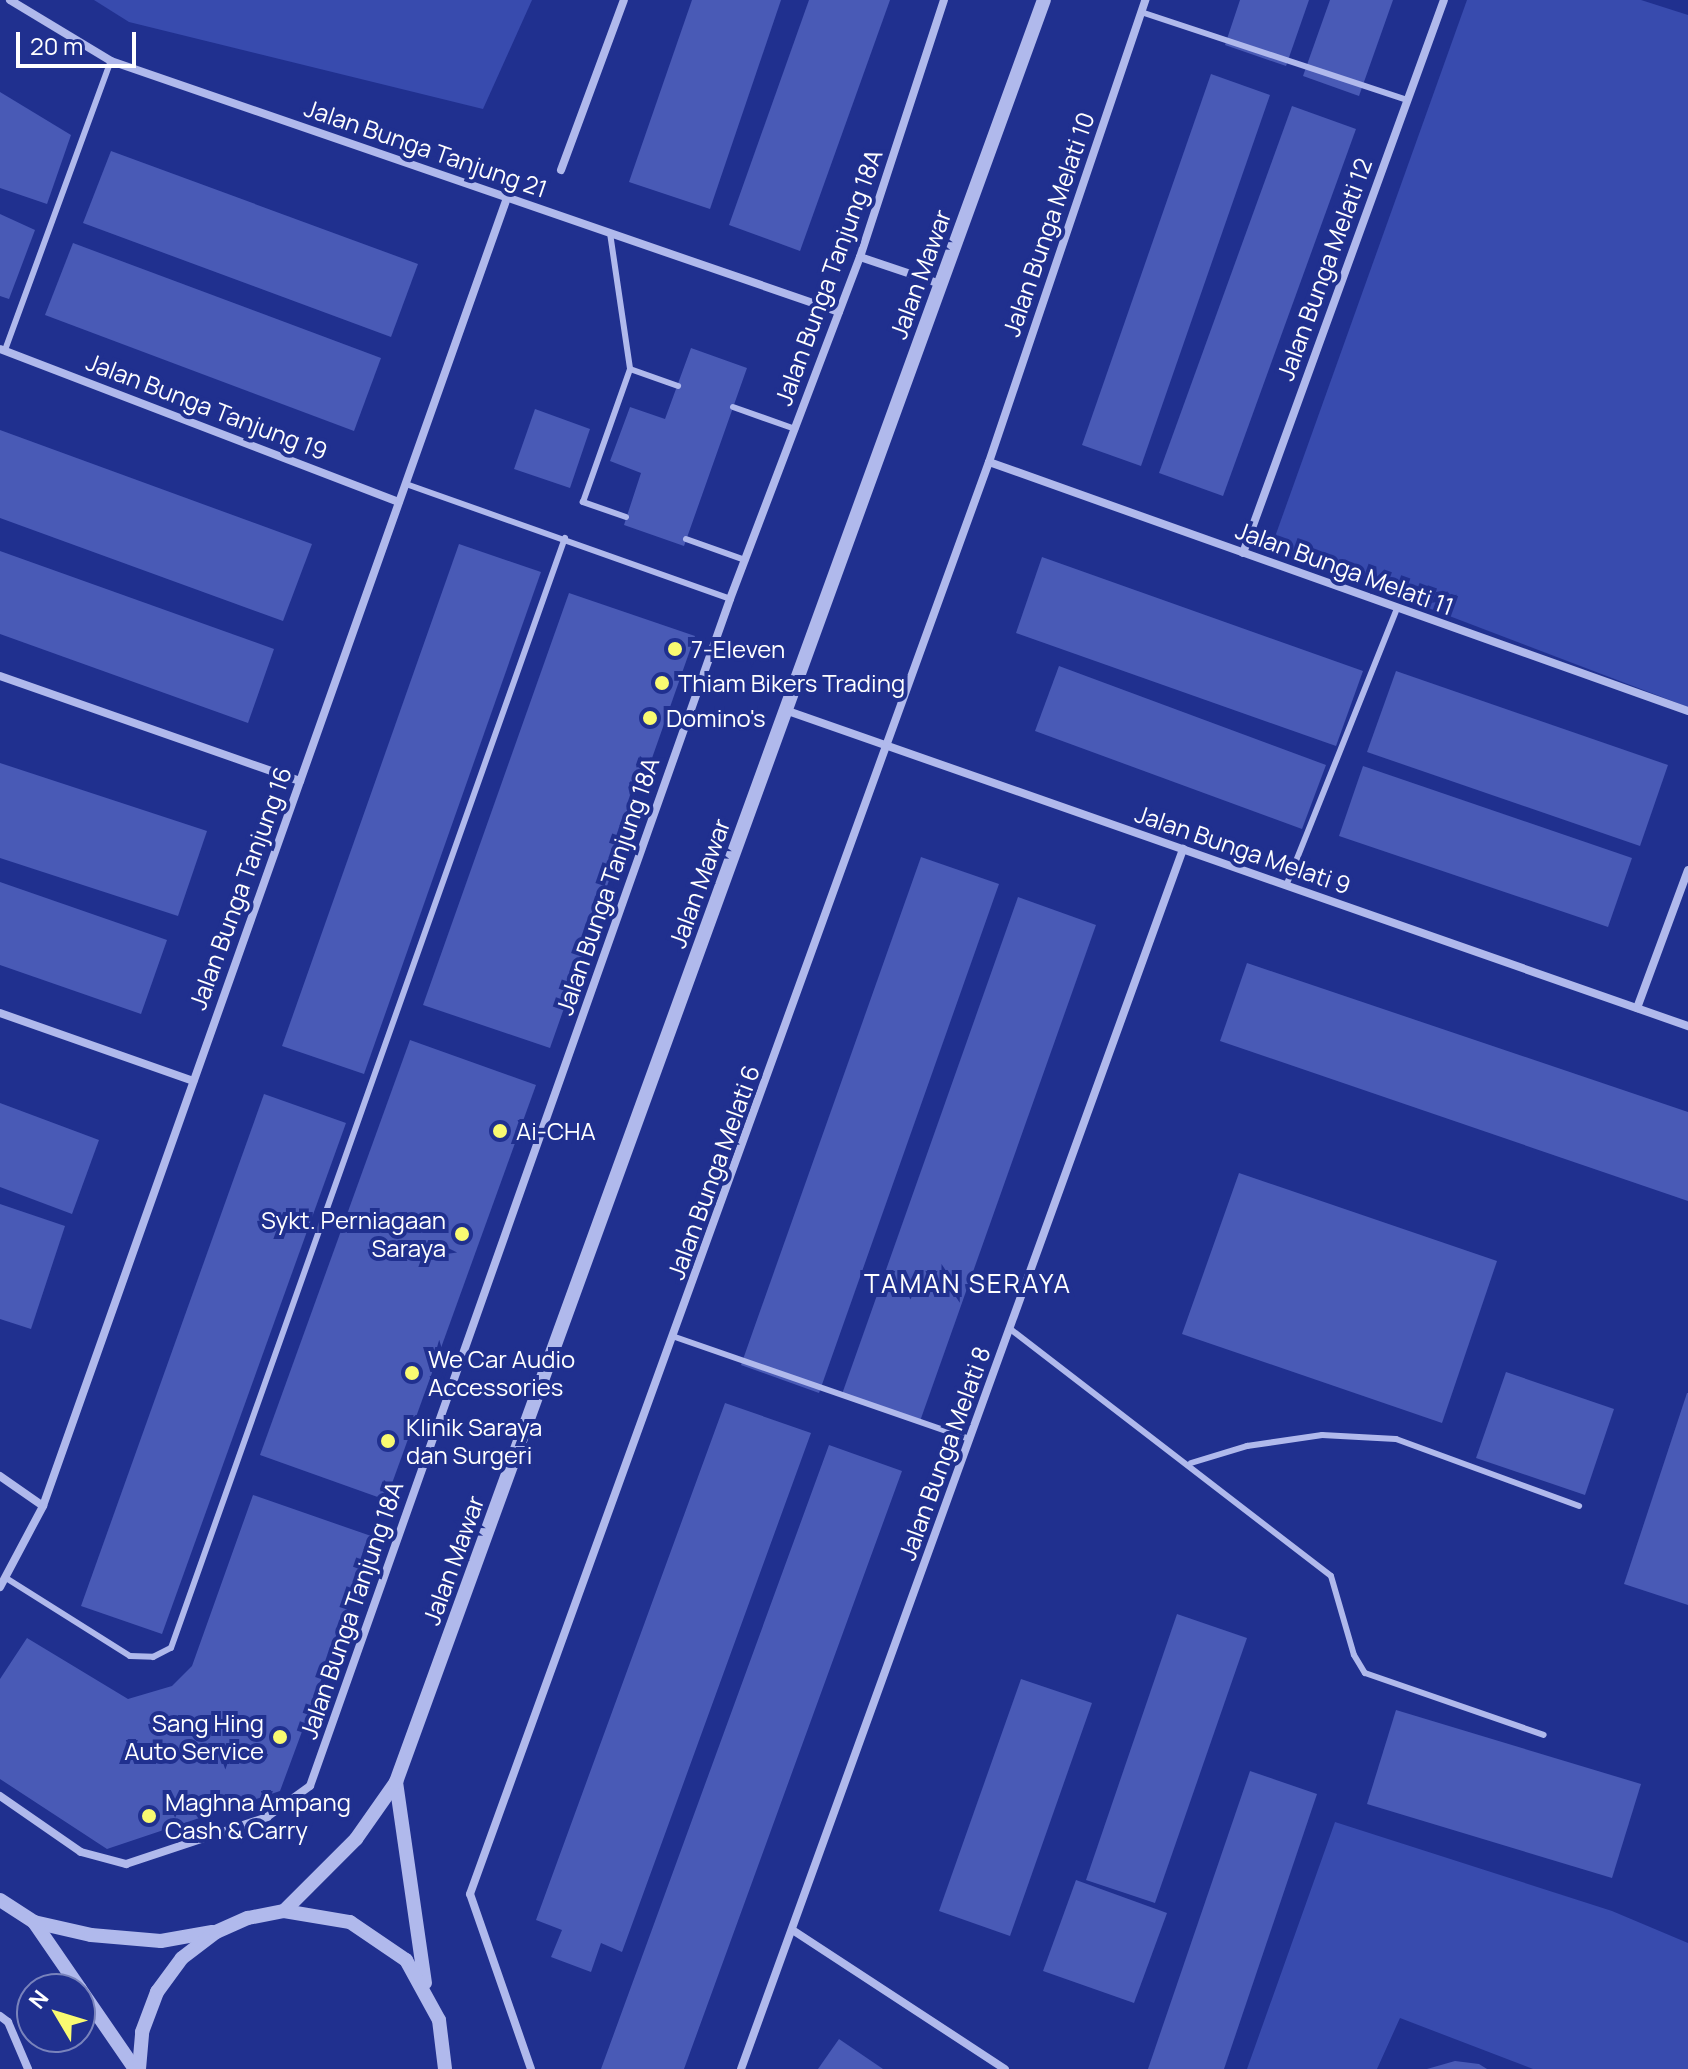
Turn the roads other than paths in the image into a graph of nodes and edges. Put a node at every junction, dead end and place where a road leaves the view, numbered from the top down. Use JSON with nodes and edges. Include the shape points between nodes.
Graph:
{"nodes":[{"id":1,"x":10,"y":0,"type":"edge"},
{"id":2,"x":624,"y":0,"type":"edge"},
{"id":3,"x":944,"y":0,"type":"edge"},
{"id":4,"x":1044,"y":0,"type":"edge"},
{"id":5,"x":1145,"y":0,"type":"edge"},
{"id":6,"x":1444,"y":0,"type":"edge"},
{"id":7,"x":1141,"y":12,"type":"junction"},
{"id":8,"x":111,"y":61,"type":"junction"},
{"id":9,"x":1407,"y":100,"type":"junction"},
{"id":10,"x":561,"y":170,"type":"dead end"},
{"id":11,"x":507,"y":198,"type":"junction"},
{"id":12,"x":610,"y":233,"type":"junction"},
{"id":13,"x":860,"y":257,"type":"junction"},
{"id":14,"x":940,"y":284,"type":"junction"},
{"id":15,"x":839,"y":312,"type":"junction"},
{"id":16,"x":2,"y":350,"type":"edge"},
{"id":17,"x":630,"y":369,"type":"junction"},
{"id":18,"x":678,"y":386,"type":"dead end"},
{"id":19,"x":733,"y":407,"type":"dead end"},
{"id":20,"x":795,"y":429,"type":"junction"},
{"id":21,"x":989,"y":462,"type":"junction"},
{"id":22,"x":406,"y":484,"type":"junction"},
{"id":23,"x":399,"y":502,"type":"junction"},
{"id":24,"x":626,"y":517,"type":"dead end"},
{"id":25,"x":565,"y":538,"type":"junction"},
{"id":26,"x":686,"y":539,"type":"dead end"},
{"id":27,"x":1243,"y":553,"type":"junction"},
{"id":28,"x":745,"y":560,"type":"junction"},
{"id":29,"x":730,"y":599,"type":"junction"},
{"id":30,"x":1397,"y":608,"type":"junction"},
{"id":31,"x":0,"y":676,"type":"edge"},
{"id":32,"x":785,"y":710,"type":"junction"},
{"id":33,"x":1688,"y":711,"type":"edge"},
{"id":34,"x":887,"y":745,"type":"junction"},
{"id":35,"x":300,"y":781,"type":"junction"},
{"id":36,"x":1183,"y":849,"type":"junction"},
{"id":37,"x":1688,"y":870,"type":"edge"},
{"id":38,"x":1286,"y":886,"type":"junction"},
{"id":39,"x":1637,"y":1008,"type":"junction"},
{"id":40,"x":0,"y":1013,"type":"edge"},
{"id":41,"x":1688,"y":1026,"type":"edge"},
{"id":42,"x":193,"y":1081,"type":"junction"},
{"id":43,"x":1009,"y":1328,"type":"junction"},
{"id":44,"x":675,"y":1337,"type":"junction"},
{"id":45,"x":971,"y":1439,"type":"junction"},
{"id":46,"x":1191,"y":1463,"type":"junction"},
{"id":47,"x":0,"y":1476,"type":"edge"},
{"id":48,"x":43,"y":1506,"type":"junction"},
{"id":49,"x":1579,"y":1506,"type":"dead end"},
{"id":50,"x":6,"y":1578,"type":"junction"},
{"id":51,"x":0,"y":1587,"type":"edge"},
{"id":52,"x":1544,"y":1735,"type":"dead end"},
{"id":53,"x":396,"y":1782,"type":"junction"},
{"id":54,"x":0,"y":1796,"type":"edge"},
{"id":55,"x":0,"y":1900,"type":"edge"},
{"id":56,"x":284,"y":1911,"type":"junction"},
{"id":57,"x":34,"y":1922,"type":"junction"},
{"id":58,"x":794,"y":1931,"type":"junction"},
{"id":59,"x":216,"y":1932,"type":"junction"},
{"id":60,"x":69,"y":1973,"type":"edge"},
{"id":61,"x":426,"y":1987,"type":"junction"},
{"id":62,"x":96,"y":2011,"type":"edge"},
{"id":63,"x":0,"y":2016,"type":"edge"},
{"id":64,"x":447,"y":2065,"type":"edge"},
{"id":65,"x":28,"y":2069,"type":"edge"},
{"id":66,"x":137,"y":2069,"type":"edge"},
{"id":67,"x":531,"y":2069,"type":"edge"},
{"id":68,"x":741,"y":2069,"type":"edge"},
{"id":69,"x":1005,"y":2069,"type":"edge"}],
"edges":[{"from":1,"to":8,"type":"street","name":"Jalan Bunga Tanjung 21"},
{"from":2,"to":10,"type":"street"},
{"from":3,"to":13,"type":"street","name":"Jalan Bunga Tanjung 18A"},
{"from":4,"to":14,"type":"street","name":"Jalan Mawar"},
{"from":5,"to":7,"type":"street","name":"Jalan Bunga Melati 10"},
{"from":6,"to":9,"type":"street","name":"Jalan Bunga Melati 12"},
{"from":7,"to":9,"type":"lane"},
{"from":7,"to":21,"type":"street","name":"Jalan Bunga Melati 10"},
{"from":8,"to":11,"type":"street","name":"Jalan Bunga Tanjung 21"},
{"from":8,"to":16,"type":"lane"},
{"from":9,"to":27,"type":"street","name":"Jalan Bunga Melati 12"},
{"from":11,"to":12,"type":"street","name":"Jalan Bunga Tanjung 21"},
{"from":11,"to":22,"type":"street","name":"Jalan Bunga Tanjung 16"},
{"from":12,"to":15,"type":"street","name":"Jalan Bunga Tanjung 21"},
{"from":12,"to":17,"type":"lane"},
{"from":13,"to":14,"type":"street"},
{"from":13,"to":15,"type":"street","name":"Jalan Bunga Tanjung 18A"},
{"from":14,"to":32,"type":"street","name":"Jalan Mawar"},
{"from":15,"to":20,"type":"street","name":"Jalan Bunga Tanjung 18A"},
{"from":16,"to":23,"type":"street","name":"Jalan Bunga Tanjung 19"},
{"from":17,"to":18,"type":"lane"},
{"from":17,"to":24,"type":"lane","via":[[583,502]]},
{"from":19,"to":20,"type":"lane"},
{"from":20,"to":28,"type":"street","name":"Jalan Bunga Tanjung 18A"},
{"from":21,"to":27,"type":"street","name":"Jalan Bunga Melati 11"},
{"from":21,"to":34,"type":"street","name":"Jalan Bunga Melati 6"},
{"from":22,"to":23,"type":"street","name":"Jalan Bunga Tanjung 16"},
{"from":22,"to":25,"type":"lane"},
{"from":23,"to":35,"type":"street","name":"Jalan Bunga Tanjung 16"},
{"from":25,"to":29,"type":"lane"},
{"from":25,"to":50,"type":"lane","via":[[171,1648],[153,1657],[130,1656]]},
{"from":26,"to":28,"type":"lane"},
{"from":27,"to":30,"type":"street","name":"Jalan Bunga Melati 11"},
{"from":28,"to":29,"type":"street","name":"Jalan Bunga Tanjung 18A"},
{"from":29,"to":54,"type":"street","name":"Jalan Bunga Tanjung 18A","via":[[310,1786],[267,1817],[126,1864],[81,1852]]},
{"from":30,"to":33,"type":"street","name":"Jalan Bunga Melati 11"},
{"from":30,"to":38,"type":"lane"},
{"from":31,"to":35,"type":"street"},
{"from":32,"to":34,"type":"street","name":"Jalan Bunga Melati 9"},
{"from":32,"to":53,"type":"street","name":"Jalan Mawar"},
{"from":34,"to":36,"type":"street","name":"Jalan Bunga Melati 9"},
{"from":34,"to":44,"type":"street","name":"Jalan Bunga Melati 6"},
{"from":35,"to":42,"type":"street","name":"Jalan Bunga Tanjung 16"},
{"from":36,"to":38,"type":"street","name":"Jalan Bunga Melati 9"},
{"from":36,"to":43,"type":"street","name":"Jalan Bunga Melati 8"},
{"from":37,"to":39,"type":"street"},
{"from":38,"to":39,"type":"street","name":"Jalan Bunga Melati 9"},
{"from":39,"to":41,"type":"street","name":"Jalan Bunga Melati 9"},
{"from":40,"to":42,"type":"street"},
{"from":42,"to":48,"type":"street","name":"Jalan Bunga Tanjung 16"},
{"from":43,"to":45,"type":"street","name":"Jalan Bunga Melati 8"},
{"from":43,"to":46,"type":"lane"},
{"from":44,"to":45,"type":"lane"},
{"from":44,"to":67,"type":"street","name":"Jalan Bunga Melati 6","via":[[470,1894]]},
{"from":45,"to":58,"type":"street","name":"Jalan Bunga Melati 8"},
{"from":46,"to":49,"type":"lane","via":[[1247,1446],[1322,1435],[1396,1439]]},
{"from":46,"to":52,"type":"lane","via":[[1331,1576],[1354,1655],[1365,1673]]},
{"from":47,"to":48,"type":"street"},
{"from":48,"to":50,"type":"street","name":"Jalan Bunga Tanjung 16"},
{"from":50,"to":51,"type":"street","name":"Jalan Bunga Tanjung 16"},
{"from":53,"to":56,"type":"street","name":"Jalan Mawar","via":[[356,1839]]},
{"from":53,"to":61,"type":"street","name":"Jalan Mawar"},
{"from":55,"to":57,"type":"street"},
{"from":56,"to":59,"type":"street"},
{"from":56,"to":61,"type":"street","via":[[350,1922],[406,1960]]},
{"from":57,"to":59,"type":"street","via":[[125,1940],[161,1941]]},
{"from":57,"to":60,"type":"street"},
{"from":58,"to":68,"type":"street","name":"Jalan Bunga Melati 8"},
{"from":58,"to":69,"type":"street"},
{"from":59,"to":66,"type":"street","via":[[182,1958],[157,1992],[142,2032]]},
{"from":61,"to":64,"type":"street","name":"Jalan Mawar"},
{"from":62,"to":66,"type":"street"},
{"from":63,"to":65,"type":"street","via":[[8,2022]]}]}
